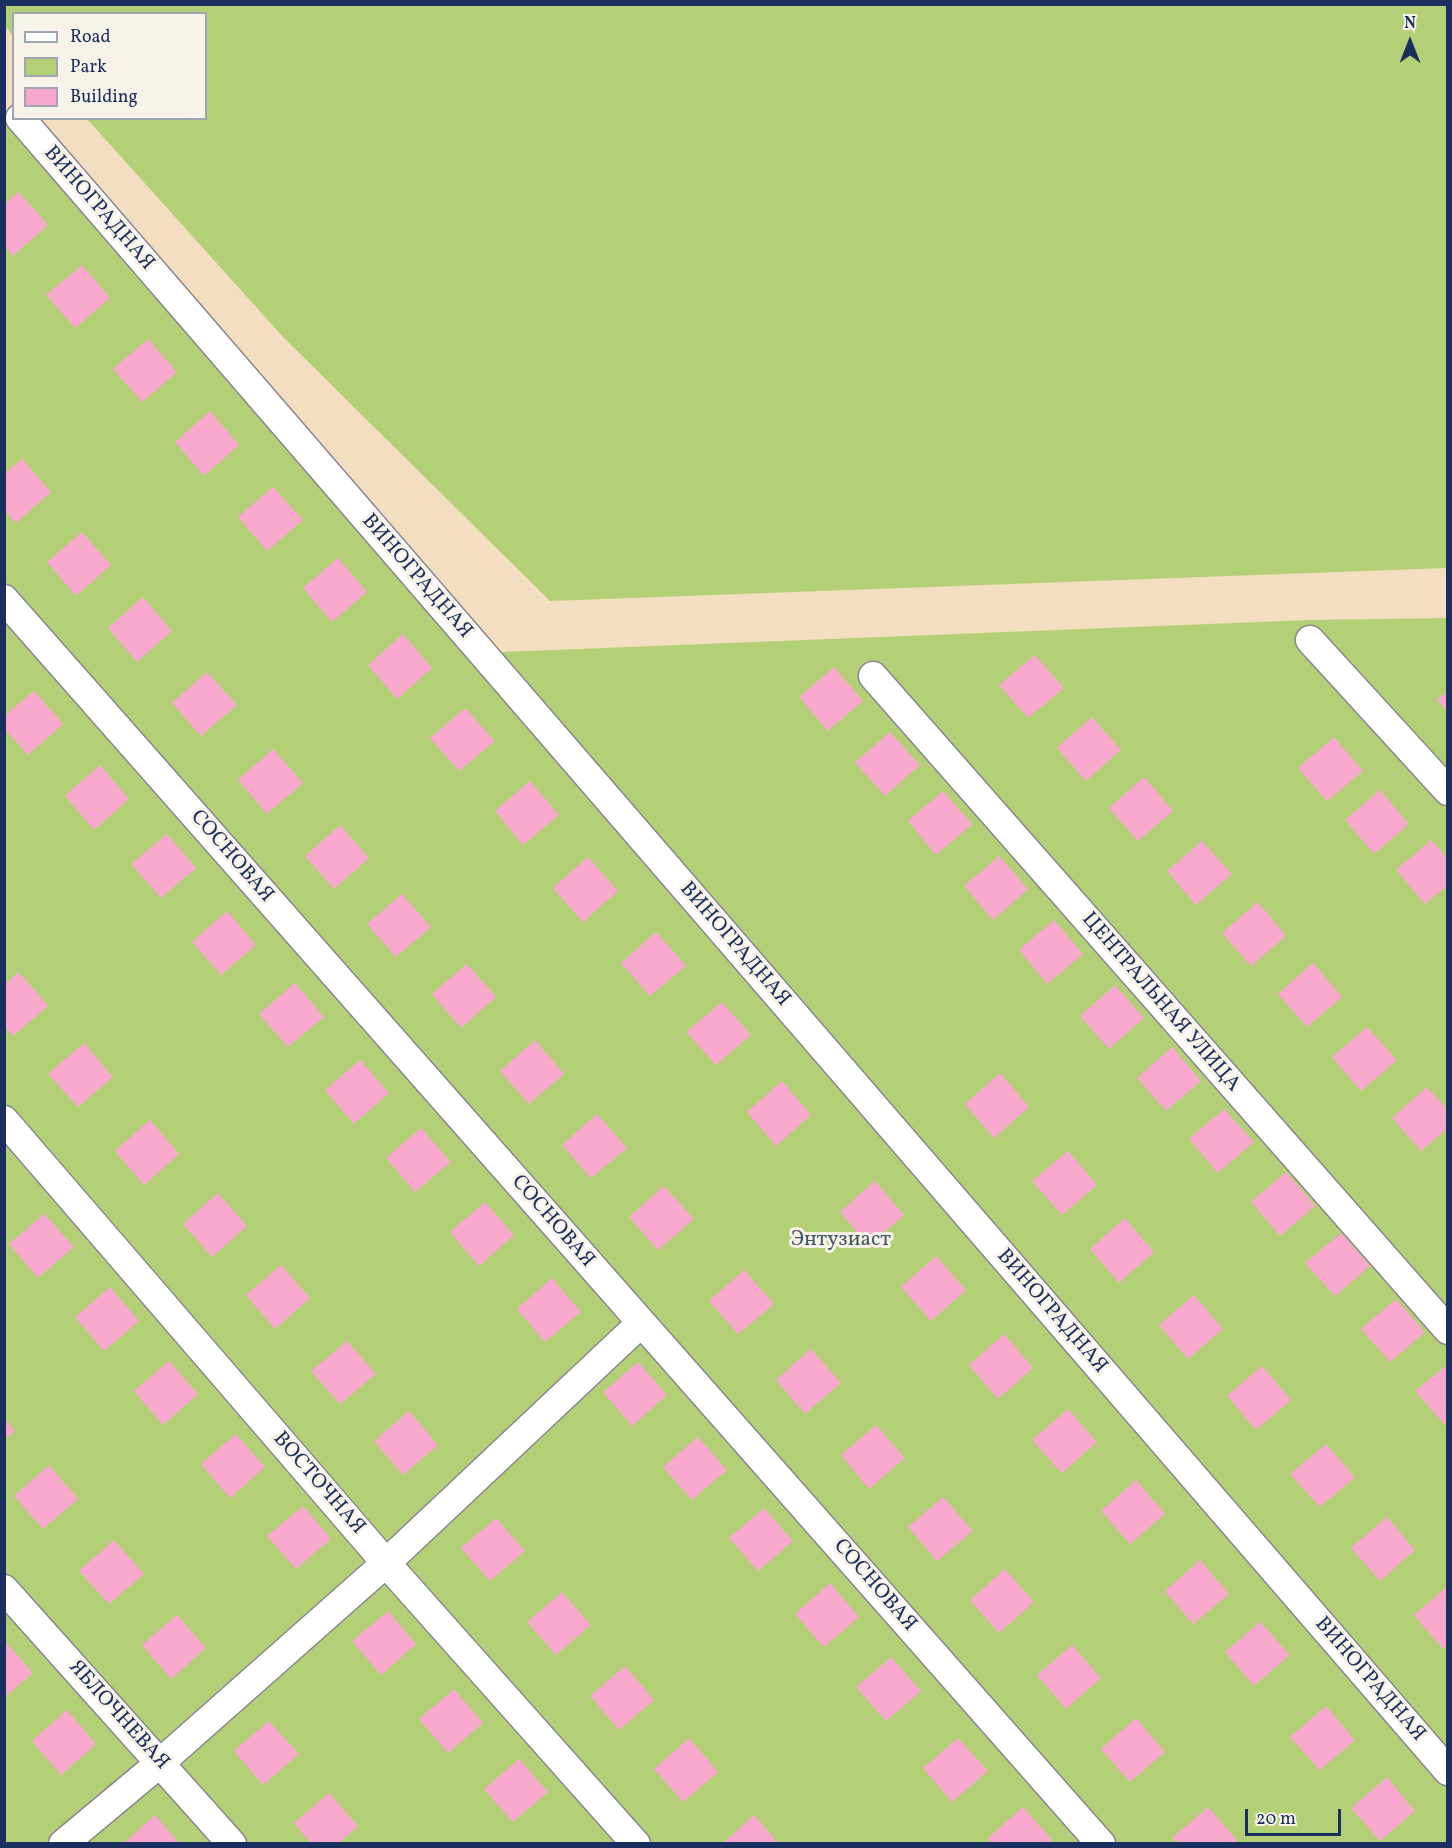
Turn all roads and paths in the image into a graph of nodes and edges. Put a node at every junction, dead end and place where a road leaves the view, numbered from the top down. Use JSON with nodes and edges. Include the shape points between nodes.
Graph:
{"nodes":[{"id":1,"x":22,"y":120,"type":"edge"},
{"id":2,"x":4,"y":599,"type":"edge"},
{"id":3,"x":1310,"y":640,"type":"dead end"},
{"id":4,"x":873,"y":676,"type":"dead end"},
{"id":5,"x":1448,"y":791,"type":"edge"},
{"id":6,"x":4,"y":1120,"type":"edge"},
{"id":7,"x":641,"y":1323,"type":"junction"},
{"id":8,"x":1448,"y":1330,"type":"edge"},
{"id":9,"x":386,"y":1563,"type":"junction"},
{"id":10,"x":4,"y":1589,"type":"edge"},
{"id":11,"x":160,"y":1763,"type":"junction"},
{"id":12,"x":1448,"y":1771,"type":"edge"},
{"id":13,"x":63,"y":1844,"type":"edge"},
{"id":14,"x":232,"y":1844,"type":"edge"},
{"id":15,"x":636,"y":1844,"type":"edge"},
{"id":16,"x":1101,"y":1844,"type":"edge"}],
"edges":[{"from":1,"to":12,"type":"street","name":"ВИНОГРАДНАЯ"},
{"from":2,"to":7,"type":"street","name":"СОСНОВАЯ"},
{"from":3,"to":5,"type":"street"},
{"from":4,"to":8,"type":"street","name":"ЦЕНТРАЛЬНАЯ УЛИЦА"},
{"from":6,"to":9,"type":"street","name":"ВОСТОЧНАЯ"},
{"from":7,"to":9,"type":"street"},
{"from":7,"to":16,"type":"street","name":"СОСНОВАЯ"},
{"from":9,"to":11,"type":"street"},
{"from":9,"to":15,"type":"street","name":"ВОСТОЧНАЯ"},
{"from":10,"to":11,"type":"street","name":"ЯБЛОЧНЕВАЯ"},
{"from":11,"to":13,"type":"street"},
{"from":11,"to":14,"type":"street","name":"ЯБЛОЧНЕВАЯ"}]}
